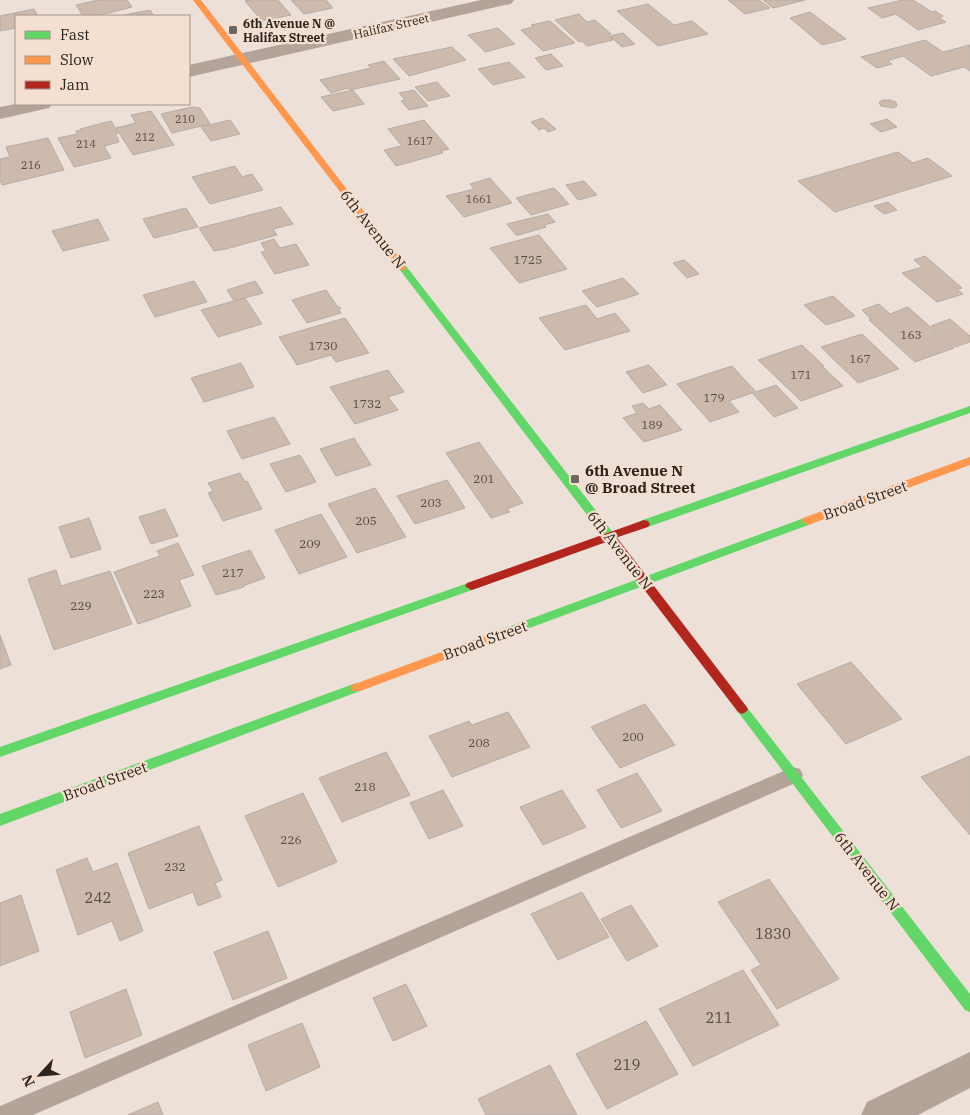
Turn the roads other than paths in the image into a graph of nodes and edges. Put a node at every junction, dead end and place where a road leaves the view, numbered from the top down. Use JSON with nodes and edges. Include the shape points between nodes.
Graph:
{"nodes":[{"id":1,"x":197,"y":0,"type":"edge"},
{"id":2,"x":505,"y":0,"type":"edge"},
{"id":3,"x":243,"y":59,"type":"junction"},
{"id":4,"x":190,"y":71,"type":"edge"},
{"id":5,"x":37,"y":105,"type":"edge"},
{"id":6,"x":0,"y":113,"type":"edge"},
{"id":7,"x":970,"y":408,"type":"edge"},
{"id":8,"x":970,"y":461,"type":"edge"},
{"id":9,"x":609,"y":536,"type":"junction"},
{"id":10,"x":644,"y":581,"type":"junction"},
{"id":11,"x":0,"y":752,"type":"edge"},
{"id":12,"x":793,"y":775,"type":"junction"},
{"id":13,"x":0,"y":820,"type":"edge"},
{"id":14,"x":970,"y":1005,"type":"edge"},
{"id":15,"x":970,"y":1069,"type":"edge"},
{"id":16,"x":6,"y":1115,"type":"edge"},
{"id":17,"x":880,"y":1115,"type":"edge"}],
"edges":[{"from":1,"to":3,"type":"main road","name":"6th Avenue N"},
{"from":2,"to":3,"type":"street","name":"Halifax Street"},
{"from":3,"to":4,"type":"street","name":"Halifax Street"},
{"from":3,"to":9,"type":"main road","name":"6th Avenue N"},
{"from":5,"to":6,"type":"street"},
{"from":7,"to":9,"type":"main road"},
{"from":8,"to":10,"type":"main road","name":"Broad Street"},
{"from":9,"to":10,"type":"main road","name":"6th Avenue N"},
{"from":9,"to":11,"type":"main road"},
{"from":10,"to":12,"type":"main road","name":"6th Avenue N"},
{"from":10,"to":13,"type":"main road","name":"Broad Street"},
{"from":12,"to":14,"type":"main road","name":"6th Avenue N"},
{"from":12,"to":16,"type":"lane"},
{"from":15,"to":17,"type":"street"}]}
